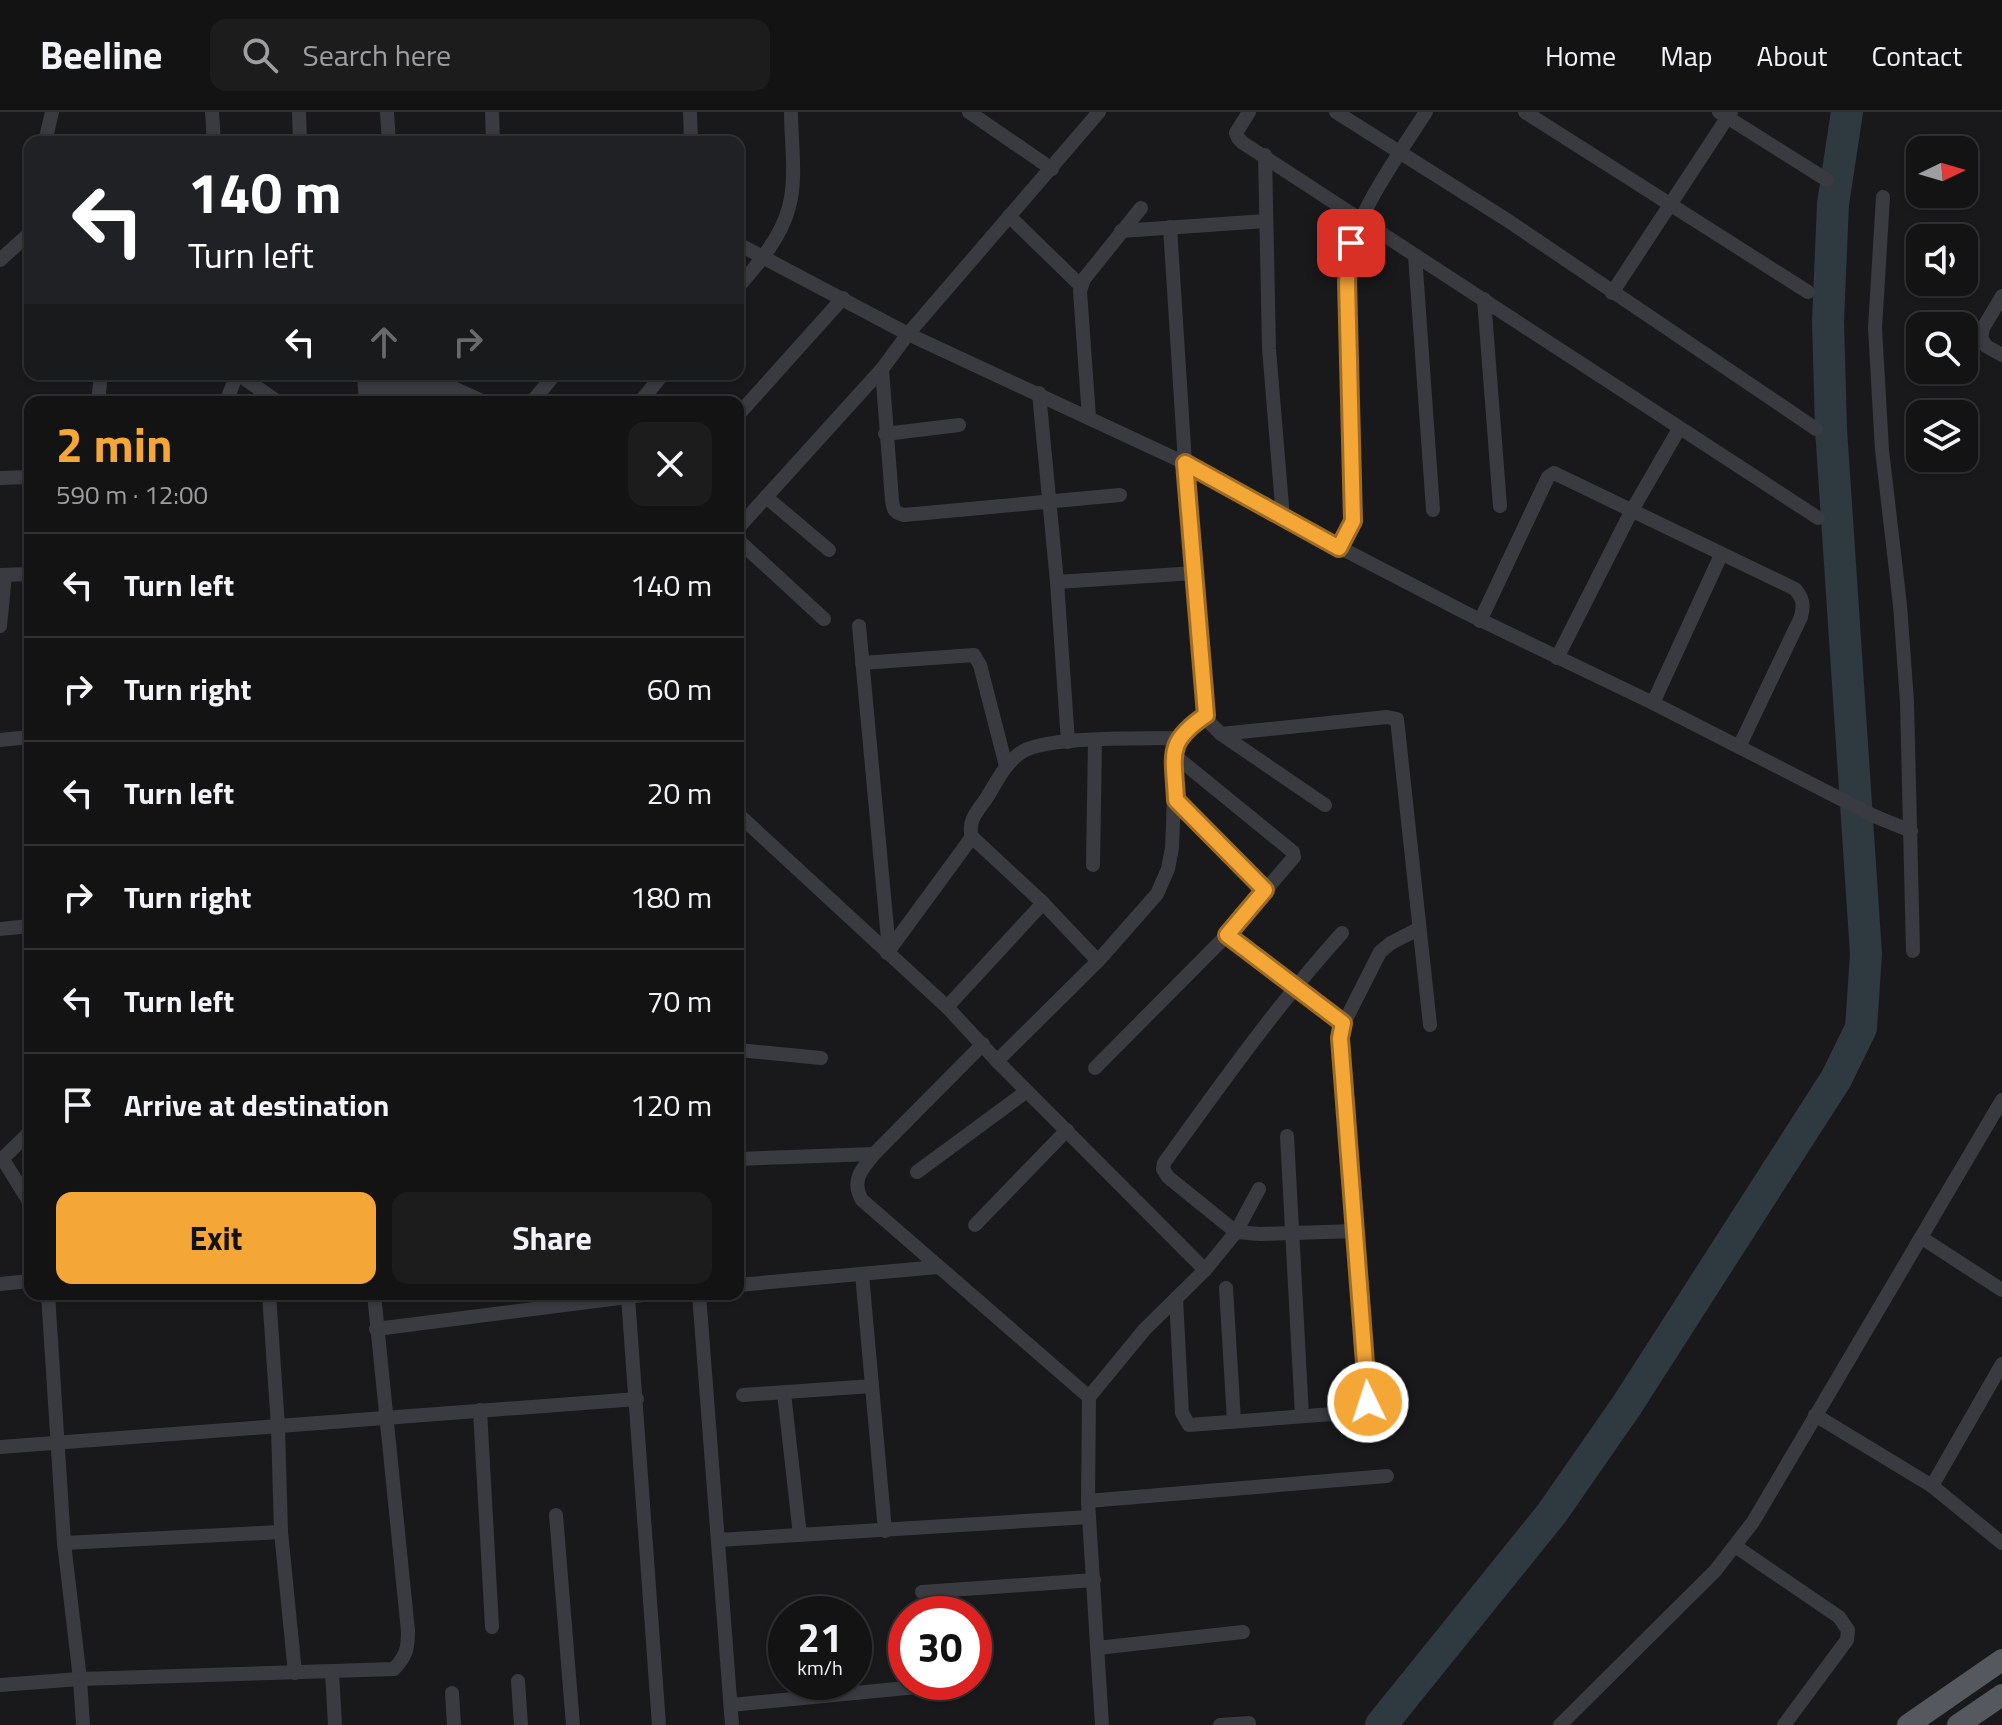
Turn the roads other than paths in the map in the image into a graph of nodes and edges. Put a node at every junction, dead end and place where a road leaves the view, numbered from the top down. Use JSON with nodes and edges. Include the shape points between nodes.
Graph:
{"nodes":[{"id":1,"x":52,"y":112,"type":"edge"},
{"id":2,"x":212,"y":112,"type":"edge"},
{"id":3,"x":299,"y":112,"type":"edge"},
{"id":4,"x":387,"y":112,"type":"edge"},
{"id":5,"x":492,"y":112,"type":"edge"},
{"id":6,"x":690,"y":112,"type":"edge"},
{"id":7,"x":791,"y":112,"type":"edge"},
{"id":8,"x":969,"y":112,"type":"edge"},
{"id":9,"x":1099,"y":112,"type":"edge"},
{"id":10,"x":1249,"y":112,"type":"edge"},
{"id":11,"x":1336,"y":112,"type":"edge"},
{"id":12,"x":1426,"y":112,"type":"edge"},
{"id":13,"x":1525,"y":112,"type":"edge"},
{"id":14,"x":1726,"y":114,"type":"edge"},
{"id":15,"x":46,"y":136,"type":"edge"},
{"id":16,"x":214,"y":136,"type":"edge"},
{"id":17,"x":300,"y":136,"type":"edge"},
{"id":18,"x":389,"y":136,"type":"edge"},
{"id":19,"x":493,"y":136,"type":"edge"},
{"id":20,"x":691,"y":136,"type":"edge"},
{"id":21,"x":1400,"y":152,"type":"junction"},
{"id":22,"x":1265,"y":155,"type":"junction"},
{"id":23,"x":1052,"y":169,"type":"junction"},
{"id":24,"x":1827,"y":180,"type":"dead end"},
{"id":25,"x":1883,"y":197,"type":"dead end"},
{"id":26,"x":1671,"y":207,"type":"junction"},
{"id":27,"x":1141,"y":208,"type":"dead end"},
{"id":28,"x":1009,"y":216,"type":"junction"},
{"id":29,"x":1363,"y":218,"type":"junction"},
{"id":30,"x":1266,"y":221,"type":"junction"},
{"id":31,"x":1170,"y":227,"type":"junction"},
{"id":32,"x":1121,"y":231,"type":"junction"},
{"id":33,"x":24,"y":238,"type":"edge"},
{"id":34,"x":744,"y":247,"type":"edge"},
{"id":35,"x":1415,"y":255,"type":"junction"},
{"id":36,"x":764,"y":256,"type":"junction"},
{"id":37,"x":0,"y":260,"type":"edge"},
{"id":38,"x":744,"y":280,"type":"edge"},
{"id":39,"x":1081,"y":286,"type":"junction"},
{"id":40,"x":1808,"y":292,"type":"dead end"},
{"id":41,"x":1612,"y":293,"type":"junction"},
{"id":42,"x":2002,"y":296,"type":"edge"},
{"id":43,"x":843,"y":298,"type":"junction"},
{"id":44,"x":1484,"y":299,"type":"junction"},
{"id":45,"x":908,"y":334,"type":"junction"},
{"id":46,"x":2002,"y":355,"type":"edge"},
{"id":47,"x":882,"y":369,"type":"junction"},
{"id":48,"x":246,"y":380,"type":"edge"},
{"id":49,"x":550,"y":380,"type":"edge"},
{"id":50,"x":658,"y":380,"type":"edge"},
{"id":51,"x":365,"y":388,"type":"edge"},
{"id":52,"x":1039,"y":393,"type":"junction"},
{"id":53,"x":269,"y":396,"type":"edge"},
{"id":54,"x":471,"y":396,"type":"edge"},
{"id":55,"x":537,"y":396,"type":"edge"},
{"id":56,"x":645,"y":396,"type":"edge"},
{"id":57,"x":744,"y":408,"type":"edge"},
{"id":58,"x":1089,"y":418,"type":"junction"},
{"id":59,"x":959,"y":425,"type":"dead end"},
{"id":60,"x":1679,"y":429,"type":"junction"},
{"id":61,"x":1816,"y":429,"type":"dead end"},
{"id":62,"x":885,"y":434,"type":"junction"},
{"id":63,"x":1185,"y":463,"type":"junction"},
{"id":64,"x":24,"y":477,"type":"edge"},
{"id":65,"x":0,"y":478,"type":"edge"},
{"id":66,"x":1120,"y":495,"type":"dead end"},
{"id":67,"x":766,"y":497,"type":"junction"},
{"id":68,"x":1048,"y":502,"type":"junction"},
{"id":69,"x":1500,"y":506,"type":"dead end"},
{"id":70,"x":1433,"y":510,"type":"dead end"},
{"id":71,"x":1631,"y":512,"type":"junction"},
{"id":72,"x":1283,"y":518,"type":"junction"},
{"id":73,"x":1818,"y":518,"type":"dead end"},
{"id":74,"x":744,"y":521,"type":"edge"},
{"id":75,"x":744,"y":546,"type":"edge"},
{"id":76,"x":1339,"y":548,"type":"junction"},
{"id":77,"x":829,"y":550,"type":"dead end"},
{"id":78,"x":1721,"y":555,"type":"junction"},
{"id":79,"x":1195,"y":573,"type":"junction"},
{"id":80,"x":24,"y":574,"type":"edge"},
{"id":81,"x":2,"y":575,"type":"edge"},
{"id":82,"x":1057,"y":582,"type":"junction"},
{"id":83,"x":824,"y":619,"type":"dead end"},
{"id":84,"x":1480,"y":621,"type":"junction"},
{"id":85,"x":0,"y":626,"type":"edge"},
{"id":86,"x":859,"y":626,"type":"dead end"},
{"id":87,"x":1557,"y":658,"type":"junction"},
{"id":88,"x":862,"y":663,"type":"junction"},
{"id":89,"x":1653,"y":703,"type":"junction"},
{"id":90,"x":1206,"y":715,"type":"junction"},
{"id":91,"x":1221,"y":734,"type":"junction"},
{"id":92,"x":24,"y":738,"type":"edge"},
{"id":93,"x":1178,"y":738,"type":"junction"},
{"id":94,"x":0,"y":740,"type":"edge"},
{"id":95,"x":1095,"y":740,"type":"junction"},
{"id":96,"x":1068,"y":742,"type":"junction"},
{"id":97,"x":1739,"y":747,"type":"junction"},
{"id":98,"x":1174,"y":755,"type":"junction"},
{"id":99,"x":1006,"y":766,"type":"junction"},
{"id":100,"x":1176,"y":800,"type":"junction"},
{"id":101,"x":1325,"y":805,"type":"dead end"},
{"id":102,"x":744,"y":820,"type":"edge"},
{"id":103,"x":1911,"y":831,"type":"junction"},
{"id":104,"x":972,"y":837,"type":"junction"},
{"id":105,"x":1093,"y":865,"type":"dead end"},
{"id":106,"x":1265,"y":890,"type":"junction"},
{"id":107,"x":1043,"y":903,"type":"junction"},
{"id":108,"x":24,"y":927,"type":"edge"},
{"id":109,"x":0,"y":929,"type":"edge"},
{"id":110,"x":1418,"y":929,"type":"junction"},
{"id":111,"x":1342,"y":933,"type":"dead end"},
{"id":112,"x":1227,"y":935,"type":"junction"},
{"id":113,"x":1913,"y":951,"type":"dead end"},
{"id":114,"x":888,"y":952,"type":"junction"},
{"id":115,"x":1098,"y":961,"type":"junction"},
{"id":116,"x":1295,"y":985,"type":"junction"},
{"id":117,"x":947,"y":1007,"type":"junction"},
{"id":118,"x":1343,"y":1023,"type":"junction"},
{"id":119,"x":1430,"y":1025,"type":"dead end"},
{"id":120,"x":983,"y":1044,"type":"junction"},
{"id":121,"x":744,"y":1051,"type":"edge"},
{"id":122,"x":821,"y":1058,"type":"dead end"},
{"id":123,"x":997,"y":1061,"type":"junction"},
{"id":124,"x":1095,"y":1068,"type":"dead end"},
{"id":125,"x":1027,"y":1091,"type":"junction"},
{"id":126,"x":2002,"y":1100,"type":"edge"},
{"id":127,"x":1067,"y":1130,"type":"junction"},
{"id":128,"x":1287,"y":1136,"type":"dead end"},
{"id":129,"x":24,"y":1138,"type":"edge"},
{"id":130,"x":874,"y":1154,"type":"junction"},
{"id":131,"x":744,"y":1159,"type":"edge"},
{"id":132,"x":1,"y":1160,"type":"edge"},
{"id":133,"x":917,"y":1172,"type":"dead end"},
{"id":134,"x":1259,"y":1189,"type":"dead end"},
{"id":135,"x":24,"y":1194,"type":"edge"},
{"id":136,"x":975,"y":1225,"type":"dead end"},
{"id":137,"x":1356,"y":1231,"type":"junction"},
{"id":138,"x":1236,"y":1232,"type":"junction"},
{"id":139,"x":1293,"y":1232,"type":"junction"},
{"id":140,"x":1922,"y":1238,"type":"junction"},
{"id":141,"x":938,"y":1267,"type":"junction"},
{"id":142,"x":1205,"y":1270,"type":"junction"},
{"id":143,"x":862,"y":1274,"type":"junction"},
{"id":144,"x":24,"y":1282,"type":"edge"},
{"id":145,"x":0,"y":1284,"type":"edge"},
{"id":146,"x":744,"y":1284,"type":"edge"},
{"id":147,"x":1226,"y":1288,"type":"dead end"},
{"id":148,"x":2002,"y":1290,"type":"edge"},
{"id":149,"x":1176,"y":1298,"type":"junction"},
{"id":150,"x":48,"y":1300,"type":"edge"},
{"id":151,"x":269,"y":1300,"type":"edge"},
{"id":152,"x":374,"y":1300,"type":"edge"},
{"id":153,"x":508,"y":1300,"type":"edge"},
{"id":154,"x":602,"y":1300,"type":"edge"},
{"id":155,"x":628,"y":1300,"type":"edge"},
{"id":156,"x":699,"y":1300,"type":"edge"},
{"id":157,"x":509,"y":1311,"type":"junction"},
{"id":158,"x":376,"y":1329,"type":"junction"},
{"id":159,"x":2002,"y":1364,"type":"edge"},
{"id":160,"x":872,"y":1386,"type":"junction"},
{"id":161,"x":784,"y":1393,"type":"junction"},
{"id":162,"x":743,"y":1395,"type":"dead end"},
{"id":163,"x":1089,"y":1397,"type":"junction"},
{"id":164,"x":637,"y":1399,"type":"junction"},
{"id":165,"x":480,"y":1410,"type":"junction"},
{"id":166,"x":1815,"y":1415,"type":"junction"},
{"id":167,"x":1302,"y":1416,"type":"junction"},
{"id":168,"x":387,"y":1419,"type":"junction"},
{"id":169,"x":1234,"y":1421,"type":"junction"},
{"id":170,"x":278,"y":1427,"type":"junction"},
{"id":171,"x":58,"y":1445,"type":"junction"},
{"id":172,"x":0,"y":1447,"type":"edge"},
{"id":173,"x":1387,"y":1476,"type":"dead end"},
{"id":174,"x":1932,"y":1486,"type":"junction"},
{"id":175,"x":1088,"y":1501,"type":"junction"},
{"id":176,"x":556,"y":1515,"type":"dead end"},
{"id":177,"x":1089,"y":1517,"type":"junction"},
{"id":178,"x":885,"y":1531,"type":"junction"},
{"id":179,"x":281,"y":1532,"type":"junction"},
{"id":180,"x":800,"y":1535,"type":"junction"},
{"id":181,"x":718,"y":1540,"type":"junction"},
{"id":182,"x":64,"y":1543,"type":"junction"},
{"id":183,"x":2002,"y":1543,"type":"edge"},
{"id":184,"x":1735,"y":1546,"type":"junction"},
{"id":185,"x":1094,"y":1580,"type":"junction"},
{"id":186,"x":922,"y":1592,"type":"dead end"},
{"id":187,"x":492,"y":1627,"type":"dead end"},
{"id":188,"x":1243,"y":1632,"type":"dead end"},
{"id":189,"x":1097,"y":1648,"type":"junction"},
{"id":190,"x":2002,"y":1660,"type":"edge"},
{"id":191,"x":332,"y":1672,"type":"junction"},
{"id":192,"x":295,"y":1673,"type":"junction"},
{"id":193,"x":80,"y":1679,"type":"junction"},
{"id":194,"x":518,"y":1681,"type":"dead end"},
{"id":195,"x":0,"y":1685,"type":"edge"},
{"id":196,"x":888,"y":1690,"type":"edge"},
{"id":197,"x":452,"y":1693,"type":"dead end"},
{"id":198,"x":2002,"y":1695,"type":"edge"},
{"id":199,"x":731,"y":1705,"type":"junction"},
{"id":200,"x":1249,"y":1723,"type":"dead end"},
{"id":201,"x":83,"y":1725,"type":"edge"},
{"id":202,"x":335,"y":1725,"type":"edge"},
{"id":203,"x":454,"y":1725,"type":"edge"},
{"id":204,"x":521,"y":1725,"type":"edge"},
{"id":205,"x":573,"y":1725,"type":"edge"},
{"id":206,"x":659,"y":1725,"type":"edge"},
{"id":207,"x":732,"y":1725,"type":"edge"},
{"id":208,"x":1102,"y":1725,"type":"edge"},
{"id":209,"x":1220,"y":1725,"type":"edge"},
{"id":210,"x":1560,"y":1725,"type":"edge"},
{"id":211,"x":1784,"y":1725,"type":"edge"},
{"id":212,"x":1908,"y":1725,"type":"edge"},
{"id":213,"x":1958,"y":1725,"type":"edge"}],
"edges":[{"from":1,"to":15,"type":"street"},
{"from":2,"to":16,"type":"street"},
{"from":3,"to":17,"type":"street"},
{"from":4,"to":18,"type":"street"},
{"from":5,"to":19,"type":"street"},
{"from":6,"to":20,"type":"street"},
{"from":7,"to":36,"type":"street","via":[[791,196],[785,220]]},
{"from":8,"to":23,"type":"street"},
{"from":9,"to":23,"type":"street"},
{"from":10,"to":22,"type":"street","via":[[1238,138]]},
{"from":11,"to":21,"type":"street"},
{"from":12,"to":21,"type":"street"},
{"from":13,"to":26,"type":"street"},
{"from":14,"to":24,"type":"street"},
{"from":14,"to":26,"type":"street"},
{"from":21,"to":29,"type":"street"},
{"from":21,"to":41,"type":"street"},
{"from":22,"to":29,"type":"street"},
{"from":22,"to":30,"type":"street"},
{"from":23,"to":28,"type":"street"},
{"from":25,"to":103,"type":"street","via":[[1875,328],[1907,702]]},
{"from":26,"to":40,"type":"street"},
{"from":26,"to":41,"type":"street"},
{"from":27,"to":32,"type":"street"},
{"from":28,"to":39,"type":"street"},
{"from":28,"to":45,"type":"street"},
{"from":29,"to":35,"type":"street"},
{"from":29,"to":76,"type":"street","via":[[1351,243],[1347,281],[1354,513]]},
{"from":30,"to":31,"type":"street"},
{"from":30,"to":72,"type":"street","via":[[1269,349]]},
{"from":31,"to":32,"type":"street"},
{"from":31,"to":63,"type":"street"},
{"from":32,"to":39,"type":"street"},
{"from":33,"to":37,"type":"street"},
{"from":34,"to":36,"type":"street"},
{"from":35,"to":44,"type":"street"},
{"from":35,"to":70,"type":"street"},
{"from":36,"to":38,"type":"street"},
{"from":36,"to":43,"type":"street"},
{"from":39,"to":58,"type":"street"},
{"from":41,"to":61,"type":"street"},
{"from":42,"to":46,"type":"street","via":[[1981,338]]},
{"from":43,"to":45,"type":"street"},
{"from":43,"to":57,"type":"street"},
{"from":44,"to":60,"type":"street"},
{"from":44,"to":69,"type":"street"},
{"from":45,"to":47,"type":"street"},
{"from":45,"to":52,"type":"street"},
{"from":47,"to":62,"type":"street"},
{"from":47,"to":67,"type":"street"},
{"from":48,"to":53,"type":"street"},
{"from":49,"to":55,"type":"street"},
{"from":50,"to":56,"type":"street"},
{"from":51,"to":54,"type":"street","via":[[453,388]]},
{"from":52,"to":58,"type":"street"},
{"from":52,"to":68,"type":"street"},
{"from":58,"to":63,"type":"street"},
{"from":59,"to":62,"type":"street"},
{"from":60,"to":71,"type":"street"},
{"from":60,"to":73,"type":"street"},
{"from":62,"to":68,"type":"street","via":[[897,513]]},
{"from":63,"to":72,"type":"street"},
{"from":63,"to":79,"type":"street"},
{"from":64,"to":65,"type":"street"},
{"from":66,"to":68,"type":"street"},
{"from":67,"to":74,"type":"street"},
{"from":67,"to":77,"type":"street"},
{"from":68,"to":82,"type":"street"},
{"from":71,"to":78,"type":"street"},
{"from":71,"to":84,"type":"street","via":[[1559,474],[1549,474]]},
{"from":71,"to":87,"type":"street"},
{"from":72,"to":76,"type":"street"},
{"from":75,"to":83,"type":"street"},
{"from":76,"to":84,"type":"street"},
{"from":78,"to":89,"type":"street"},
{"from":78,"to":97,"type":"street","via":[[1795,589],[1803,608]]},
{"from":79,"to":82,"type":"street"},
{"from":79,"to":90,"type":"street"},
{"from":80,"to":81,"type":"street"},
{"from":81,"to":85,"type":"street"},
{"from":82,"to":96,"type":"street"},
{"from":84,"to":87,"type":"street"},
{"from":86,"to":88,"type":"street"},
{"from":87,"to":89,"type":"street"},
{"from":88,"to":99,"type":"street","via":[[974,655]]},
{"from":88,"to":114,"type":"street"},
{"from":89,"to":97,"type":"street"},
{"from":90,"to":91,"type":"street"},
{"from":90,"to":93,"type":"street"},
{"from":91,"to":101,"type":"street"},
{"from":91,"to":110,"type":"street","via":[[1397,719]]},
{"from":92,"to":94,"type":"street"},
{"from":93,"to":95,"type":"street"},
{"from":93,"to":98,"type":"street"},
{"from":95,"to":96,"type":"street"},
{"from":95,"to":105,"type":"street"},
{"from":96,"to":99,"type":"street","via":[[1021,751]]},
{"from":97,"to":103,"type":"street"},
{"from":98,"to":100,"type":"street"},
{"from":98,"to":106,"type":"street","via":[[1293,852],[1293,859]]},
{"from":99,"to":104,"type":"street","via":[[971,821]]},
{"from":100,"to":106,"type":"street"},
{"from":100,"to":115,"type":"street","via":[[1164,880]]},
{"from":102,"to":114,"type":"street"},
{"from":103,"to":113,"type":"street"},
{"from":104,"to":107,"type":"street"},
{"from":104,"to":114,"type":"street"},
{"from":106,"to":112,"type":"street"},
{"from":107,"to":115,"type":"street"},
{"from":107,"to":117,"type":"street"},
{"from":108,"to":109,"type":"street"},
{"from":110,"to":118,"type":"street","via":[[1380,952]]},
{"from":110,"to":119,"type":"street"},
{"from":111,"to":116,"type":"street"},
{"from":112,"to":116,"type":"street"},
{"from":112,"to":124,"type":"street"},
{"from":114,"to":117,"type":"street"},
{"from":115,"to":123,"type":"street"},
{"from":116,"to":118,"type":"street"},
{"from":116,"to":138,"type":"street","via":[[1164,1163],[1168,1177]]},
{"from":117,"to":120,"type":"street"},
{"from":118,"to":137,"type":"street"},
{"from":120,"to":123,"type":"street"},
{"from":120,"to":130,"type":"street"},
{"from":121,"to":122,"type":"street"},
{"from":123,"to":125,"type":"street"},
{"from":125,"to":127,"type":"street"},
{"from":125,"to":133,"type":"street"},
{"from":126,"to":140,"type":"street"},
{"from":127,"to":136,"type":"street"},
{"from":127,"to":142,"type":"street"},
{"from":128,"to":139,"type":"street"},
{"from":129,"to":132,"type":"street"},
{"from":130,"to":131,"type":"street"},
{"from":130,"to":141,"type":"street","via":[[859,1173],[862,1200]]},
{"from":132,"to":135,"type":"street"},
{"from":134,"to":138,"type":"street"},
{"from":137,"to":139,"type":"street"},
{"from":137,"to":167,"type":"street","via":[[1367,1407]]},
{"from":138,"to":139,"type":"street"},
{"from":138,"to":142,"type":"street"},
{"from":139,"to":167,"type":"street"},
{"from":140,"to":148,"type":"street"},
{"from":140,"to":166,"type":"street"},
{"from":141,"to":143,"type":"street"},
{"from":141,"to":163,"type":"street"},
{"from":142,"to":149,"type":"street"},
{"from":143,"to":146,"type":"street"},
{"from":143,"to":160,"type":"street"},
{"from":144,"to":145,"type":"street"},
{"from":147,"to":169,"type":"street"},
{"from":149,"to":163,"type":"street"},
{"from":149,"to":169,"type":"street","via":[[1183,1419],[1195,1426]]},
{"from":150,"to":171,"type":"street"},
{"from":151,"to":170,"type":"street"},
{"from":152,"to":158,"type":"street"},
{"from":153,"to":157,"type":"street"},
{"from":154,"to":157,"type":"street"},
{"from":155,"to":164,"type":"street"},
{"from":156,"to":181,"type":"street"},
{"from":157,"to":158,"type":"street"},
{"from":158,"to":168,"type":"street"},
{"from":159,"to":174,"type":"street"},
{"from":160,"to":161,"type":"street"},
{"from":160,"to":178,"type":"street"},
{"from":161,"to":162,"type":"street"},
{"from":161,"to":180,"type":"street"},
{"from":163,"to":175,"type":"street"},
{"from":164,"to":165,"type":"street"},
{"from":164,"to":206,"type":"street"},
{"from":165,"to":168,"type":"street"},
{"from":165,"to":187,"type":"street"},
{"from":166,"to":174,"type":"street"},
{"from":166,"to":184,"type":"street"},
{"from":167,"to":169,"type":"street"},
{"from":168,"to":170,"type":"street"},
{"from":168,"to":191,"type":"street","via":[[408,1649],[394,1669]]},
{"from":170,"to":171,"type":"street"},
{"from":170,"to":179,"type":"street"},
{"from":171,"to":172,"type":"street"},
{"from":171,"to":182,"type":"street"},
{"from":173,"to":175,"type":"street"},
{"from":174,"to":183,"type":"street"},
{"from":175,"to":177,"type":"street"},
{"from":176,"to":205,"type":"street"},
{"from":177,"to":178,"type":"street"},
{"from":177,"to":185,"type":"street"},
{"from":178,"to":180,"type":"street"},
{"from":179,"to":182,"type":"street"},
{"from":179,"to":192,"type":"street"},
{"from":180,"to":181,"type":"street"},
{"from":181,"to":199,"type":"street"},
{"from":182,"to":193,"type":"street"},
{"from":184,"to":210,"type":"street"},
{"from":184,"to":211,"type":"street","via":[[1839,1617],[1848,1630],[1847,1640]]},
{"from":185,"to":186,"type":"street"},
{"from":185,"to":189,"type":"street"},
{"from":188,"to":189,"type":"street"},
{"from":189,"to":208,"type":"street"},
{"from":190,"to":212,"type":"main road"},
{"from":191,"to":192,"type":"street"},
{"from":191,"to":202,"type":"street"},
{"from":192,"to":193,"type":"street"},
{"from":193,"to":195,"type":"street"},
{"from":193,"to":201,"type":"street"},
{"from":194,"to":204,"type":"street"},
{"from":196,"to":199,"type":"street"},
{"from":197,"to":203,"type":"street"},
{"from":198,"to":213,"type":"main road"},
{"from":199,"to":207,"type":"street"},
{"from":200,"to":209,"type":"street"}]}
